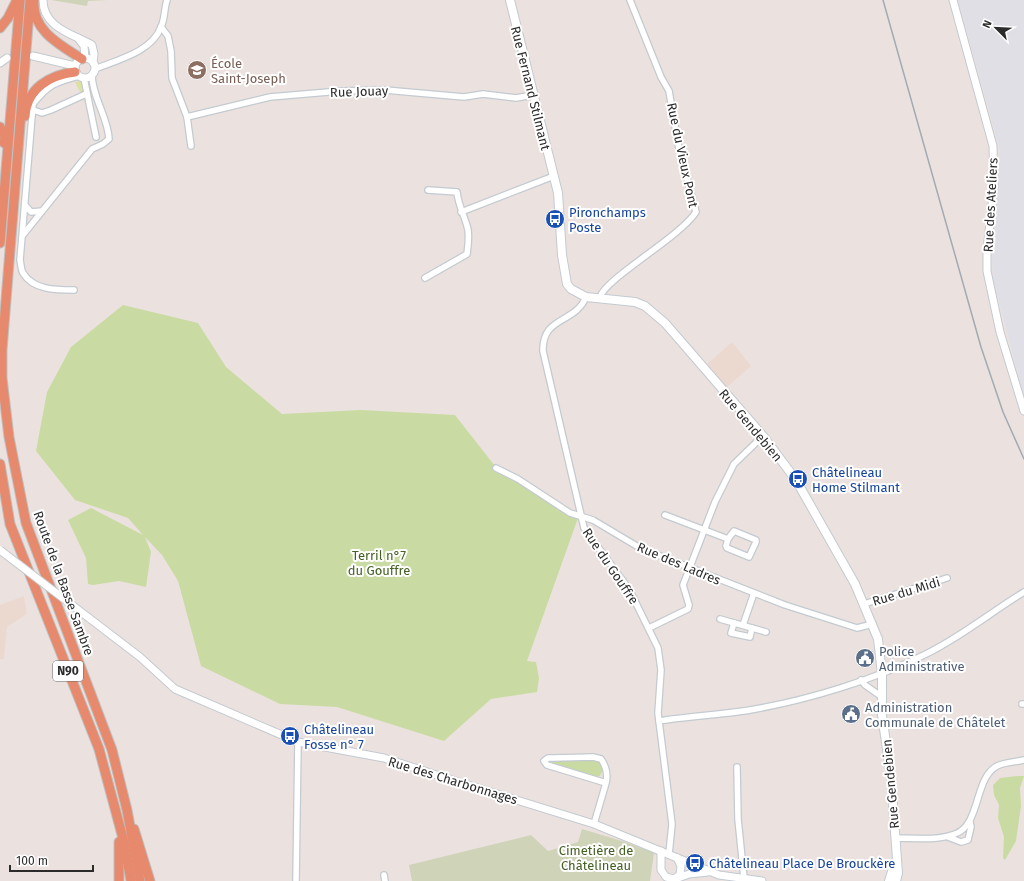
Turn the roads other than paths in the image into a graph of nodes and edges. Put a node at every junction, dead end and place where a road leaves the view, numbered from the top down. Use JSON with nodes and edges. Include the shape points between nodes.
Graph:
{"nodes":[{"id":1,"x":17,"y":0,"type":"edge"},
{"id":2,"x":20,"y":0,"type":"edge"},
{"id":3,"x":30,"y":0,"type":"edge"},
{"id":4,"x":34,"y":0,"type":"edge"},
{"id":5,"x":43,"y":0,"type":"edge"},
{"id":6,"x":167,"y":0,"type":"edge"},
{"id":7,"x":510,"y":0,"type":"edge"},
{"id":8,"x":630,"y":0,"type":"edge"},
{"id":9,"x":953,"y":0,"type":"edge"},
{"id":10,"x":161,"y":27,"type":"junction"},
{"id":11,"x":0,"y":28,"type":"edge"},
{"id":12,"x":78,"y":38,"type":"junction"},
{"id":13,"x":34,"y":56,"type":"dead end"},
{"id":14,"x":7,"y":58,"type":"dead end"},
{"id":15,"x":0,"y":63,"type":"edge"},
{"id":16,"x":80,"y":68,"type":"junction"},
{"id":17,"x":93,"y":69,"type":"junction"},
{"id":18,"x":86,"y":94,"type":"junction"},
{"id":19,"x":533,"y":96,"type":"junction"},
{"id":20,"x":33,"y":110,"type":"junction"},
{"id":21,"x":187,"y":117,"type":"junction"},
{"id":22,"x":0,"y":127,"type":"edge"},
{"id":23,"x":96,"y":137,"type":"dead end"},
{"id":24,"x":191,"y":146,"type":"dead end"},
{"id":25,"x":17,"y":167,"type":"junction"},
{"id":26,"x":554,"y":176,"type":"junction"},
{"id":27,"x":428,"y":190,"type":"dead end"},
{"id":28,"x":4,"y":195,"type":"junction"},
{"id":29,"x":25,"y":205,"type":"junction"},
{"id":30,"x":42,"y":211,"type":"junction"},
{"id":31,"x":462,"y":212,"type":"junction"},
{"id":32,"x":23,"y":235,"type":"junction"},
{"id":33,"x":0,"y":243,"type":"edge"},
{"id":34,"x":425,"y":278,"type":"dead end"},
{"id":35,"x":74,"y":290,"type":"dead end"},
{"id":36,"x":586,"y":297,"type":"junction"},
{"id":37,"x":600,"y":297,"type":"junction"},
{"id":38,"x":1024,"y":410,"type":"edge"},
{"id":39,"x":763,"y":436,"type":"junction"},
{"id":40,"x":0,"y":464,"type":"edge"},
{"id":41,"x":496,"y":468,"type":"dead end"},
{"id":42,"x":665,"y":515,"type":"dead end"},
{"id":43,"x":580,"y":517,"type":"junction"},
{"id":44,"x":704,"y":529,"type":"junction"},
{"id":45,"x":728,"y":539,"type":"junction"},
{"id":46,"x":0,"y":550,"type":"edge"},
{"id":47,"x":690,"y":567,"type":"junction"},
{"id":48,"x":948,"y":578,"type":"dead end"},
{"id":49,"x":1024,"y":592,"type":"edge"},
{"id":50,"x":754,"y":593,"type":"junction"},
{"id":51,"x":864,"y":604,"type":"junction"},
{"id":52,"x":720,"y":619,"type":"dead end"},
{"id":53,"x":734,"y":623,"type":"junction"},
{"id":54,"x":873,"y":624,"type":"junction"},
{"id":55,"x":743,"y":625,"type":"junction"},
{"id":56,"x":649,"y":628,"type":"junction"},
{"id":57,"x":752,"y":628,"type":"junction"},
{"id":58,"x":766,"y":632,"type":"dead end"},
{"id":59,"x":882,"y":674,"type":"junction"},
{"id":60,"x":861,"y":680,"type":"junction"},
{"id":61,"x":882,"y":697,"type":"junction"},
{"id":62,"x":659,"y":721,"type":"junction"},
{"id":63,"x":298,"y":742,"type":"junction"},
{"id":64,"x":1024,"y":760,"type":"edge"},
{"id":65,"x":737,"y":767,"type":"dead end"},
{"id":66,"x":606,"y":783,"type":"junction"},
{"id":67,"x":127,"y":810,"type":"junction"},
{"id":68,"x":117,"y":813,"type":"junction"},
{"id":69,"x":970,"y":822,"type":"junction"},
{"id":70,"x":594,"y":824,"type":"junction"},
{"id":71,"x":947,"y":837,"type":"junction"},
{"id":72,"x":895,"y":838,"type":"junction"},
{"id":73,"x":661,"y":851,"type":"junction"},
{"id":74,"x":669,"y":854,"type":"junction"},
{"id":75,"x":677,"y":858,"type":"junction"},
{"id":76,"x":896,"y":860,"type":"junction"},
{"id":77,"x":661,"y":870,"type":"junction"},
{"id":78,"x":710,"y":872,"type":"junction"},
{"id":79,"x":744,"y":878,"type":"junction"},
{"id":80,"x":675,"y":879,"type":"edge"},
{"id":81,"x":119,"y":881,"type":"edge"},
{"id":82,"x":131,"y":881,"type":"edge"},
{"id":83,"x":140,"y":881,"type":"edge"},
{"id":84,"x":150,"y":881,"type":"edge"},
{"id":85,"x":296,"y":881,"type":"edge"},
{"id":86,"x":660,"y":881,"type":"edge"},
{"id":87,"x":762,"y":881,"type":"edge"},
{"id":88,"x":889,"y":881,"type":"edge"},
{"id":89,"x":896,"y":881,"type":"edge"}],
"edges":[{"from":1,"to":11,"type":"highway"},
{"from":2,"to":28,"type":"highway"},
{"from":3,"to":25,"type":"highway","name":"Route de la Basse Sambre","number":"N90"},
{"from":4,"to":16,"type":"highway","via":[[36,16],[42,30]]},
{"from":5,"to":12,"type":"street","via":[[46,12],[56,27]]},
{"from":6,"to":10,"type":"street"},
{"from":7,"to":19,"type":"main road","name":"Rue Fernand Stilmant"},
{"from":8,"to":37,"type":"street","name":"Rue du Vieux Pont","via":[[669,91],[678,144],[696,212],[693,218],[667,240],[607,286]]},
{"from":9,"to":38,"type":"street","name":"Rue des Ateliers","via":[[993,146],[994,187],[987,270],[1000,332]]},
{"from":10,"to":17,"type":"street","via":[[156,37],[144,47]]},
{"from":10,"to":21,"type":"street","via":[[168,36],[172,78]]},
{"from":12,"to":16,"type":"street","via":[[84,46]]},
{"from":12,"to":17,"type":"street","via":[[92,45]]},
{"from":13,"to":16,"type":"street"},
{"from":14,"to":15,"type":"street"},
{"from":16,"to":17,"type":"street"},
{"from":16,"to":17,"type":"street"},
{"from":16,"to":18,"type":"street"},
{"from":16,"to":20,"type":"street","via":[[41,94],[33,104]]},
{"from":16,"to":25,"type":"highway","via":[[50,78],[40,84],[31,96],[25,110]]},
{"from":17,"to":30,"type":"street","via":[[96,93],[109,139],[92,148]]},
{"from":18,"to":20,"type":"street","via":[[52,110]]},
{"from":18,"to":23,"type":"street"},
{"from":19,"to":21,"type":"street","name":"Rue Jouay","via":[[516,98],[483,94],[464,97],[385,90],[340,91],[270,97]]},
{"from":19,"to":26,"type":"main road","name":"Rue Fernand Stilmant"},
{"from":20,"to":29,"type":"street"},
{"from":21,"to":24,"type":"street"},
{"from":22,"to":28,"type":"highway","via":[[5,137],[1,185]]},
{"from":25,"to":67,"type":"highway","name":"Route de la Basse Sambre","number":"N90","via":[[2,350],[2,378],[9,437],[26,523],[112,750]]},
{"from":26,"to":31,"type":"street"},
{"from":26,"to":36,"type":"main road","via":[[558,193],[565,279],[571,290]]},
{"from":27,"to":31,"type":"street","via":[[457,192]]},
{"from":28,"to":33,"type":"highway"},
{"from":29,"to":30,"type":"street","via":[[31,212]]},
{"from":29,"to":32,"type":"street"},
{"from":30,"to":32,"type":"street"},
{"from":31,"to":34,"type":"street","via":[[468,228],[467,254]]},
{"from":32,"to":35,"type":"street","via":[[20,260],[22,272],[36,284],[53,290]]},
{"from":36,"to":37,"type":"main road","name":"Rue Gendebien"},
{"from":36,"to":43,"type":"street","name":"Rue du Gouffre","via":[[576,312],[548,329],[543,338]]},
{"from":37,"to":39,"type":"main road","name":"Rue Gendebien","via":[[635,302],[645,306],[665,323]]},
{"from":39,"to":44,"type":"street","via":[[734,464]]},
{"from":39,"to":51,"type":"main road","name":"Rue Gendebien","via":[[796,480],[831,539]]},
{"from":40,"to":68,"type":"highway","name":"Route de la Basse Sambre","number":"N90","via":[[10,524],[99,749]]},
{"from":41,"to":43,"type":"street","name":"Rue des Ladres"},
{"from":42,"to":44,"type":"street"},
{"from":43,"to":47,"type":"street","name":"Rue des Ladres","via":[[593,520],[640,548]]},
{"from":43,"to":56,"type":"street","name":"Rue du Gouffre","via":[[584,528],[629,589]]},
{"from":44,"to":45,"type":"street"},
{"from":44,"to":47,"type":"street"},
{"from":45,"to":45,"type":"street","via":[[734,531],[756,542],[749,557],[727,548]]},
{"from":46,"to":63,"type":"street","name":"Rue des Charbonnages","bridge":true,"via":[[90,618],[175,689]]},
{"from":47,"to":50,"type":"street","name":"Rue des Ladres"},
{"from":47,"to":56,"type":"street","via":[[683,585],[688,609]]},
{"from":48,"to":51,"type":"street","name":"Rue du Midi"},
{"from":49,"to":59,"type":"street","via":[[928,654]]},
{"from":50,"to":54,"type":"street","name":"Rue des Ladres","via":[[857,628]]},
{"from":50,"to":55,"type":"street"},
{"from":51,"to":54,"type":"main road","name":"Rue Gendebien"},
{"from":52,"to":53,"type":"street"},
{"from":53,"to":55,"type":"street"},
{"from":53,"to":57,"type":"street","via":[[731,633],[750,637]]},
{"from":54,"to":59,"type":"main road","name":"Rue Gendebien","via":[[878,639]]},
{"from":55,"to":57,"type":"street"},
{"from":56,"to":62,"type":"street","name":"Rue du Gouffre","via":[[660,659]]},
{"from":57,"to":58,"type":"street"},
{"from":59,"to":60,"type":"street"},
{"from":59,"to":61,"type":"main road","name":"Rue Gendebien"},
{"from":60,"to":61,"type":"street","via":[[865,686]]},
{"from":60,"to":62,"type":"street","via":[[792,701],[748,710]]},
{"from":61,"to":72,"type":"main road","name":"Rue Gendebien"},
{"from":62,"to":74,"type":"street","name":"Rue du Gouffre","via":[[672,824]]},
{"from":63,"to":70,"type":"street","name":"Rue des Charbonnages","via":[[384,758]]},
{"from":63,"to":85,"type":"street"},
{"from":64,"to":69,"type":"street","via":[[997,766],[990,773],[982,786]]},
{"from":65,"to":79,"type":"street","via":[[738,819]]},
{"from":66,"to":66,"type":"street","via":[[606,769],[598,757],[548,758],[544,761],[547,765]]},
{"from":66,"to":70,"type":"street"},
{"from":67,"to":83,"type":"highway","name":"Route de la Basse Sambre","number":"N90"},
{"from":67,"to":84,"type":"highway"},
{"from":68,"to":81,"type":"highway"},
{"from":68,"to":82,"type":"highway","name":"Route de la Basse Sambre","number":"N90"},
{"from":69,"to":71,"type":"street","via":[[957,834]]},
{"from":69,"to":71,"type":"street","via":[[968,840],[961,842]]},
{"from":70,"to":73,"type":"street","name":"Rue des Charbonnages"},
{"from":71,"to":72,"type":"street"},
{"from":72,"to":76,"type":"main road","name":"Rue Gendebien"},
{"from":73,"to":74,"type":"street","name":"Rue des Charbonnages"},
{"from":73,"to":77,"type":"street"},
{"from":74,"to":75,"type":"street","name":"Rue des Charbonnages"},
{"from":75,"to":78,"type":"street","name":"Rue des Charbonnages"},
{"from":75,"to":80,"type":"street","via":[[682,867]]},
{"from":76,"to":88,"type":"main road","name":"Rue Gendebien"},
{"from":76,"to":89,"type":"main road","name":"Rue Gendebien"},
{"from":77,"to":80,"type":"street","via":[[666,877]]},
{"from":77,"to":86,"type":"street"},
{"from":78,"to":79,"type":"street"},
{"from":78,"to":80,"type":"street","via":[[689,874]]},
{"from":79,"to":87,"type":"street"}]}
